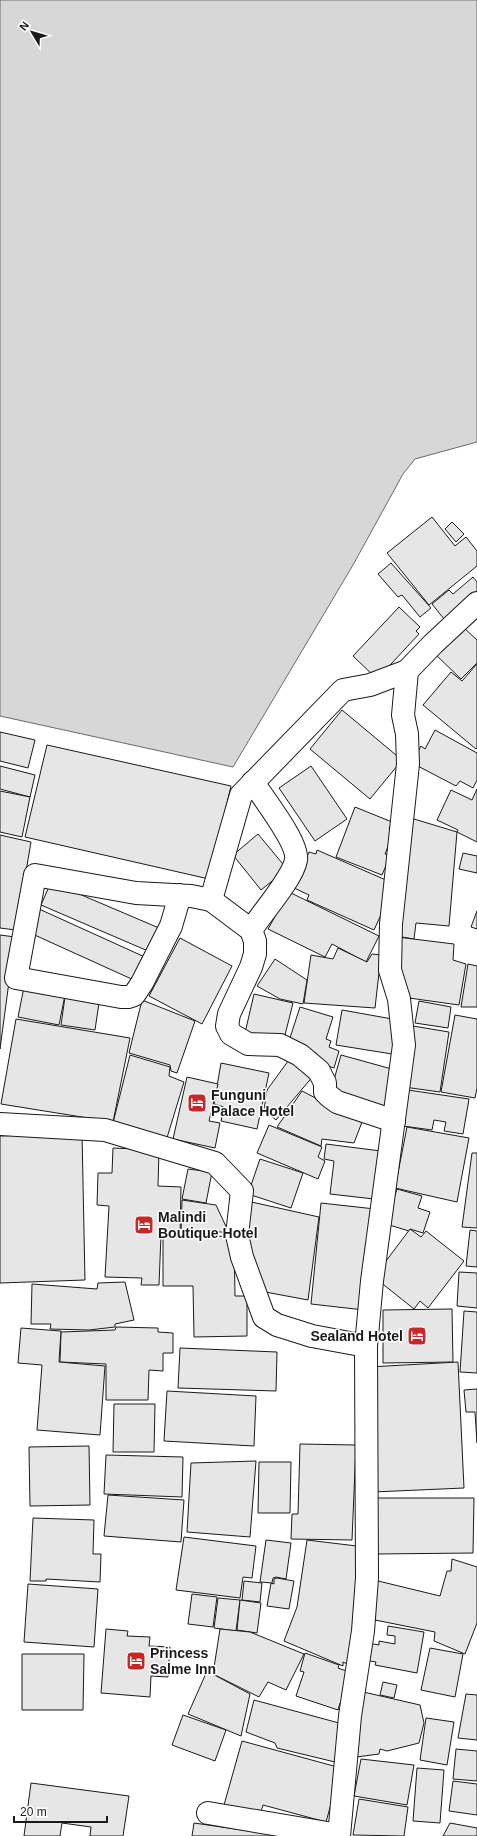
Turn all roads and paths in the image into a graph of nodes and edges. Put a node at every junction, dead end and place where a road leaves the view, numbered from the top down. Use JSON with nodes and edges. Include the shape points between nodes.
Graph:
{"nodes":[{"id":1,"x":477,"y":603,"type":"edge"},
{"id":2,"x":407,"y":671,"type":"junction"},
{"id":3,"x":253,"y":782,"type":"junction"},
{"id":4,"x":180,"y":895,"type":"junction"},
{"id":5,"x":212,"y":900,"type":"junction"},
{"id":6,"x":251,"y":930,"type":"junction"},
{"id":7,"x":394,"y":1121,"type":"junction"},
{"id":8,"x":0,"y":1124,"type":"edge"},
{"id":9,"x":366,"y":1346,"type":"junction"},
{"id":10,"x":208,"y":1813,"type":"dead end"},
{"id":11,"x":339,"y":1836,"type":"edge"}],
"edges":[{"from":1,"to":2,"type":"street"},
{"from":2,"to":3,"type":"street","via":[[370,685],[343,690]]},
{"from":2,"to":7,"type":"street","via":[[403,714],[408,764],[391,924],[390,970],[399,999],[404,1045]]},
{"from":3,"to":5,"type":"street","via":[[241,795]]},
{"from":3,"to":6,"type":"street","via":[[293,844],[296,858],[293,870]]},
{"from":4,"to":4,"type":"street","via":[[136,893],[36,874],[16,978],[121,997],[134,995],[171,926]]},
{"from":4,"to":5,"type":"street"},
{"from":5,"to":6,"type":"street"},
{"from":6,"to":7,"type":"street","via":[[255,941],[255,954],[229,1014],[227,1026],[231,1034],[248,1044],[280,1045],[300,1055],[319,1071],[325,1092],[337,1102]]},
{"from":7,"to":9,"type":"street","via":[[372,1281]]},
{"from":8,"to":9,"type":"street","via":[[105,1130],[215,1163],[242,1191],[237,1235],[242,1257],[264,1317],[277,1326],[312,1336]]},
{"from":9,"to":11,"type":"street","via":[[367,1578],[363,1631],[350,1716]]},
{"from":10,"to":11,"type":"street"}]}
